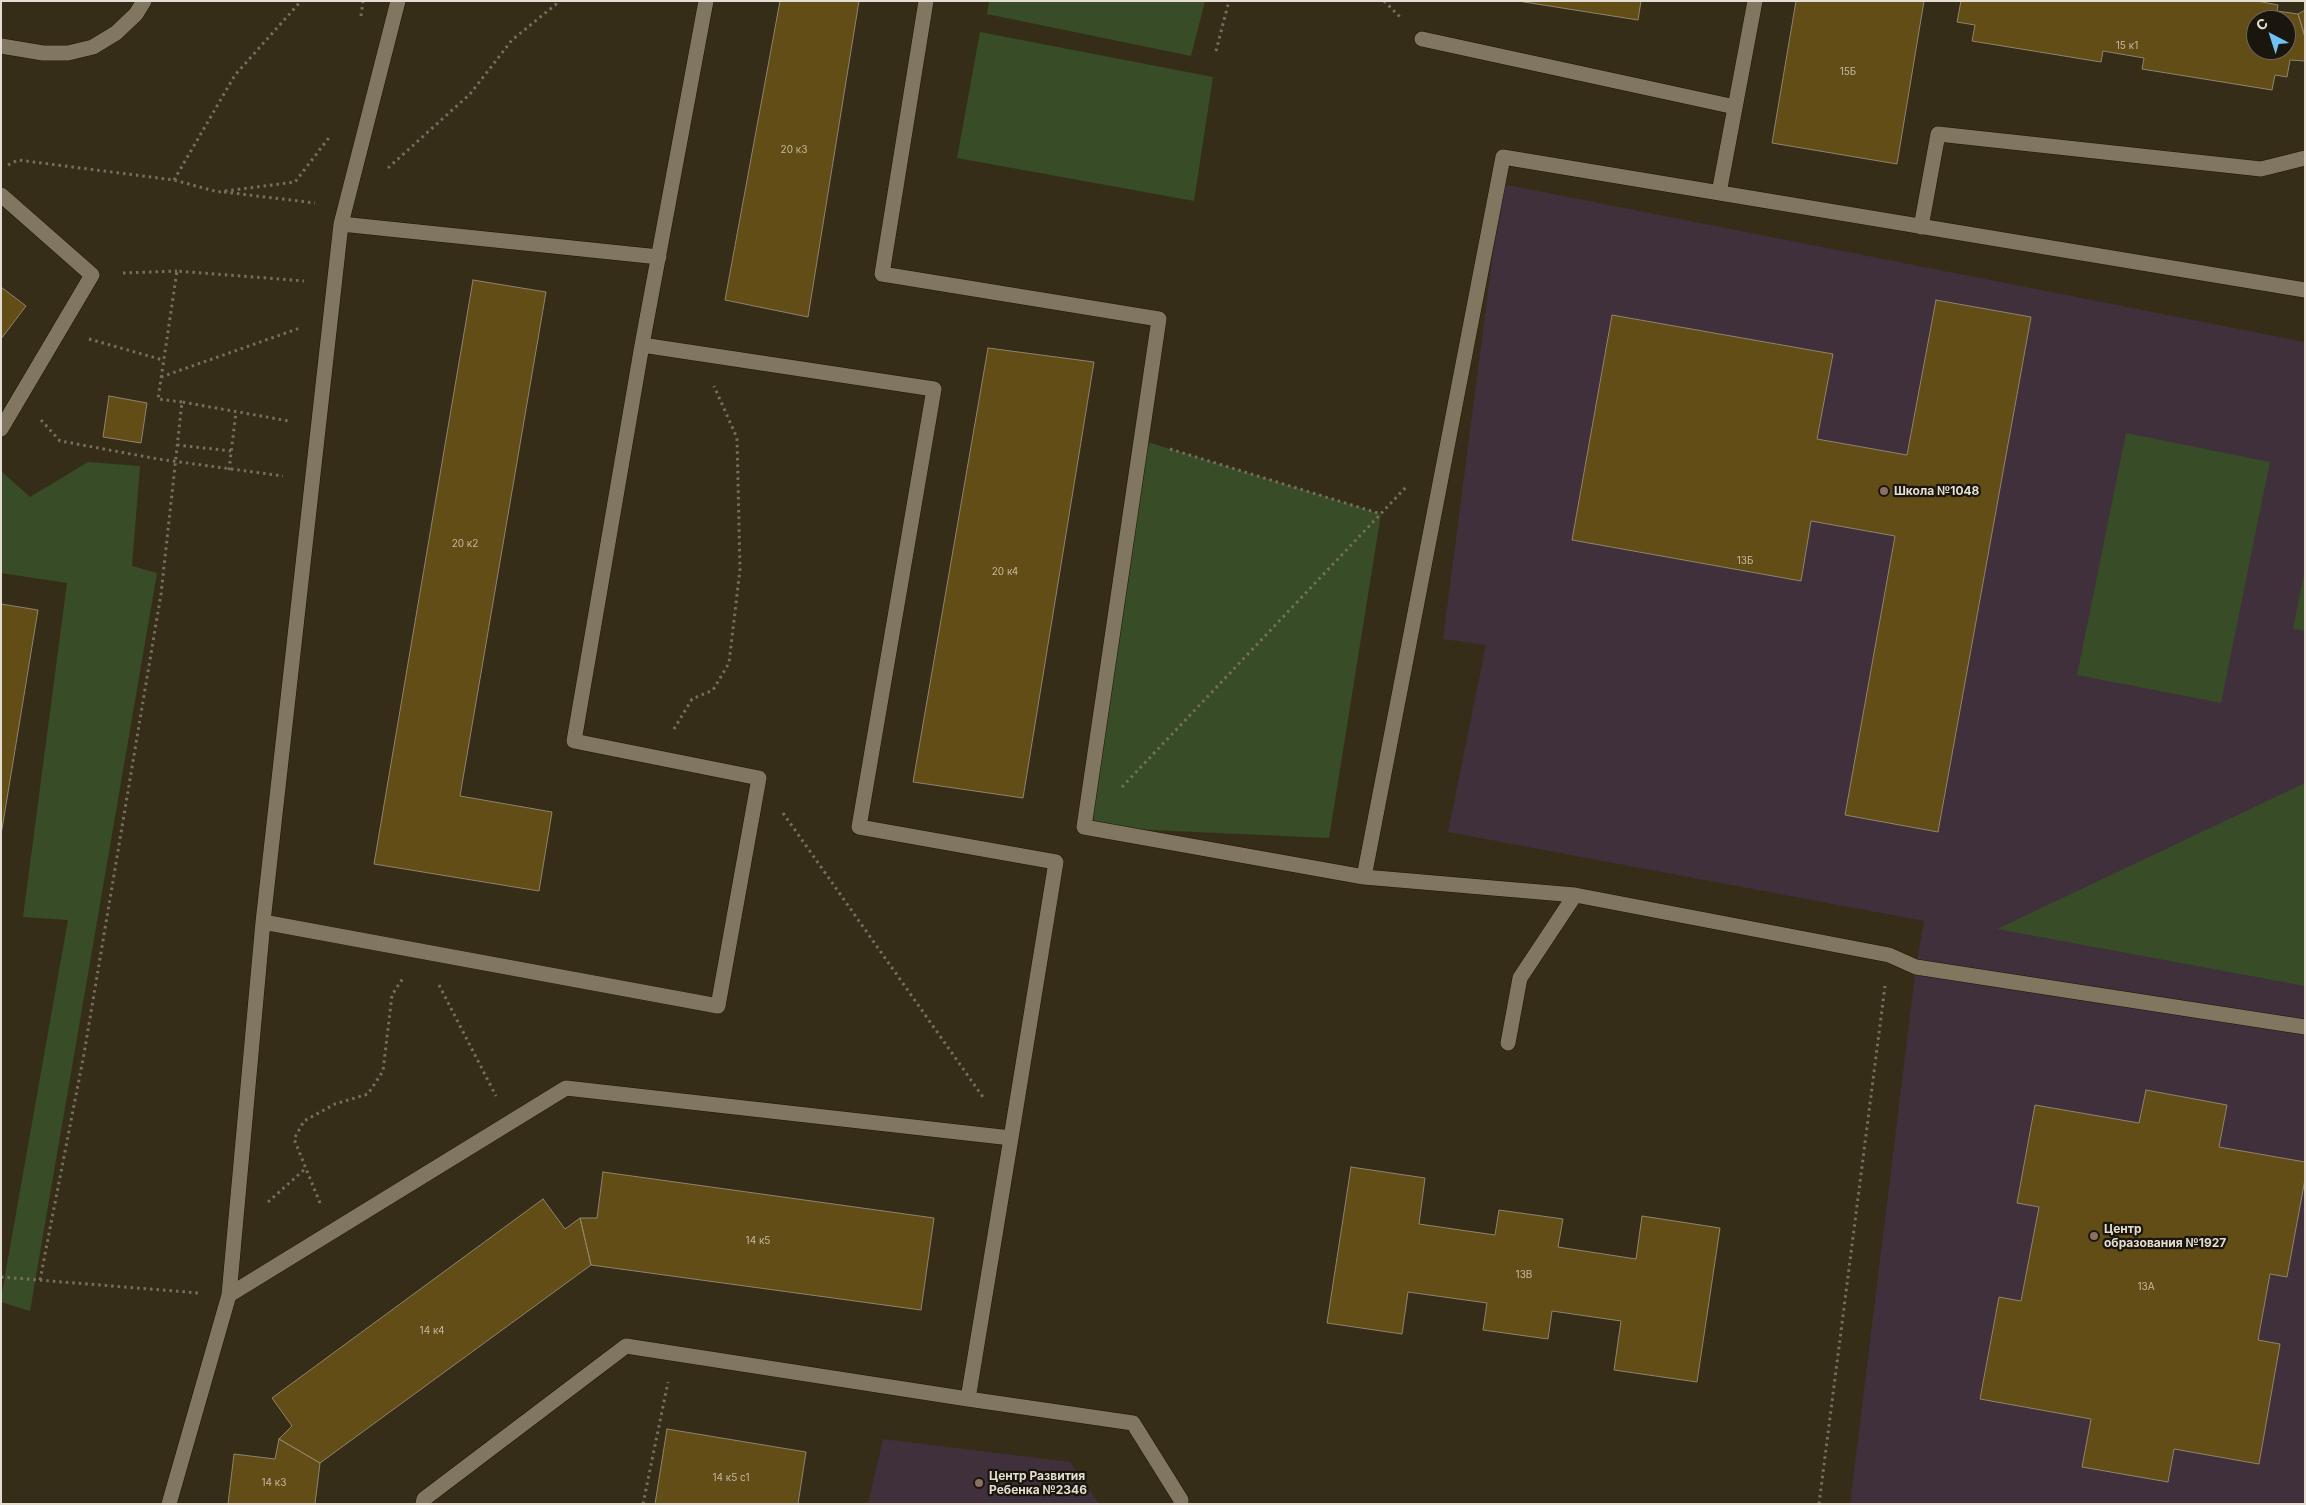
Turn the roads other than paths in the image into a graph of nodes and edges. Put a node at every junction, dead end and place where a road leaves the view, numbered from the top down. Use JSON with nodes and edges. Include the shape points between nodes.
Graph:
{"nodes":[{"id":1,"x":144,"y":1,"type":"edge"},
{"id":2,"x":398,"y":1,"type":"edge"},
{"id":3,"x":706,"y":1,"type":"edge"},
{"id":4,"x":926,"y":1,"type":"edge"},
{"id":5,"x":1755,"y":1,"type":"edge"},
{"id":6,"x":1422,"y":39,"type":"dead end"},
{"id":7,"x":1,"y":46,"type":"edge"},
{"id":8,"x":1735,"y":106,"type":"junction"},
{"id":9,"x":2305,"y":158,"type":"edge"},
{"id":10,"x":1719,"y":193,"type":"junction"},
{"id":11,"x":1,"y":196,"type":"edge"},
{"id":12,"x":341,"y":224,"type":"junction"},
{"id":13,"x":1921,"y":227,"type":"junction"},
{"id":14,"x":658,"y":257,"type":"junction"},
{"id":15,"x":2305,"y":290,"type":"edge"},
{"id":16,"x":642,"y":344,"type":"junction"},
{"id":17,"x":1,"y":429,"type":"edge"},
{"id":18,"x":1364,"y":877,"type":"junction"},
{"id":19,"x":1575,"y":895,"type":"junction"},
{"id":20,"x":263,"y":922,"type":"junction"},
{"id":21,"x":2305,"y":1027,"type":"edge"},
{"id":22,"x":1508,"y":1043,"type":"dead end"},
{"id":23,"x":1011,"y":1138,"type":"junction"},
{"id":24,"x":229,"y":1295,"type":"junction"},
{"id":25,"x":968,"y":1400,"type":"junction"},
{"id":26,"x":169,"y":1504,"type":"edge"},
{"id":27,"x":423,"y":1504,"type":"edge"},
{"id":28,"x":1181,"y":1504,"type":"edge"}],
"edges":[{"from":1,"to":7,"type":"lane","via":[[136,14],[116,33],[93,47],[51,53]]},
{"from":2,"to":12,"type":"lane"},
{"from":3,"to":14,"type":"lane"},
{"from":4,"to":18,"type":"lane","via":[[882,274],[1159,320],[1084,827]]},
{"from":5,"to":8,"type":"lane"},
{"from":6,"to":8,"type":"lane"},
{"from":8,"to":10,"type":"lane"},
{"from":9,"to":13,"type":"lane","via":[[2261,169],[1938,134]]},
{"from":10,"to":13,"type":"lane"},
{"from":10,"to":18,"type":"lane","via":[[1503,157]]},
{"from":11,"to":17,"type":"lane","via":[[92,275]]},
{"from":12,"to":14,"type":"lane"},
{"from":12,"to":20,"type":"lane"},
{"from":13,"to":15,"type":"lane"},
{"from":14,"to":16,"type":"lane"},
{"from":16,"to":20,"type":"lane","via":[[574,741],[759,778],[718,1006]]},
{"from":16,"to":23,"type":"lane","via":[[934,389],[859,827],[1056,862]]},
{"from":18,"to":19,"type":"lane"},
{"from":19,"to":21,"type":"lane","via":[[1889,955],[1916,968]]},
{"from":19,"to":22,"type":"lane","via":[[1520,978]]},
{"from":20,"to":24,"type":"lane"},
{"from":23,"to":24,"type":"lane","via":[[566,1088]]},
{"from":23,"to":25,"type":"lane"},
{"from":24,"to":26,"type":"lane"},
{"from":25,"to":27,"type":"lane","via":[[626,1346],[424,1499]]},
{"from":25,"to":28,"type":"lane","via":[[1133,1423]]}]}
